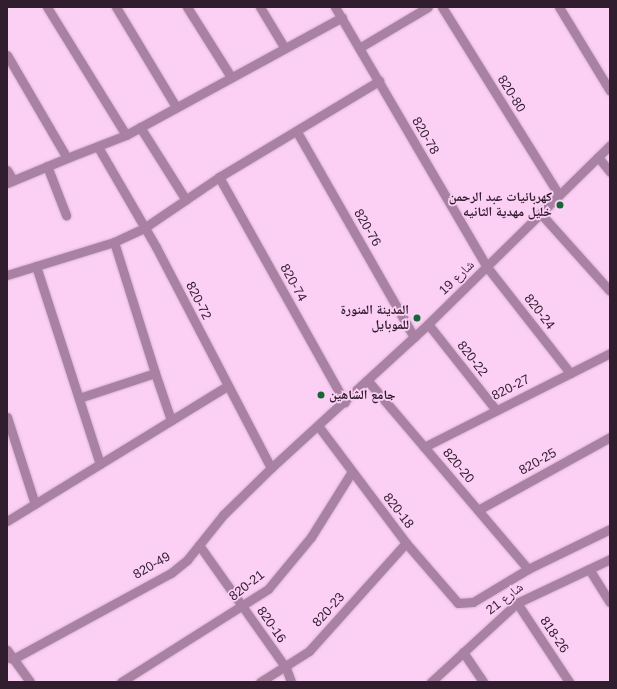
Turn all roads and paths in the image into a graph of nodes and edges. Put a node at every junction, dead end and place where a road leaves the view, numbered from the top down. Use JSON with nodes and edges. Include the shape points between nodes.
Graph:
{"nodes":[{"id":1,"x":47,"y":7,"type":"edge"},
{"id":2,"x":116,"y":7,"type":"edge"},
{"id":3,"x":187,"y":7,"type":"edge"},
{"id":4,"x":260,"y":7,"type":"edge"},
{"id":5,"x":335,"y":7,"type":"edge"},
{"id":6,"x":428,"y":7,"type":"edge"},
{"id":7,"x":442,"y":7,"type":"edge"},
{"id":8,"x":559,"y":7,"type":"edge"},
{"id":9,"x":342,"y":17,"type":"junction"},
{"id":10,"x":284,"y":47,"type":"junction"},
{"id":11,"x":359,"y":48,"type":"junction"},
{"id":12,"x":7,"y":55,"type":"edge"},
{"id":13,"x":231,"y":77,"type":"junction"},
{"id":14,"x":378,"y":81,"type":"junction"},
{"id":15,"x":610,"y":92,"type":"edge"},
{"id":16,"x":176,"y":107,"type":"junction"},
{"id":17,"x":140,"y":127,"type":"junction"},
{"id":18,"x":297,"y":132,"type":"junction"},
{"id":19,"x":126,"y":135,"type":"junction"},
{"id":20,"x":610,"y":145,"type":"edge"},
{"id":21,"x":98,"y":147,"type":"junction"},
{"id":22,"x":67,"y":158,"type":"junction"},
{"id":23,"x":598,"y":158,"type":"junction"},
{"id":24,"x":47,"y":166,"type":"junction"},
{"id":25,"x":7,"y":170,"type":"edge"},
{"id":26,"x":610,"y":172,"type":"edge"},
{"id":27,"x":219,"y":177,"type":"junction"},
{"id":28,"x":10,"y":181,"type":"edge"},
{"id":29,"x":559,"y":195,"type":"junction"},
{"id":30,"x":186,"y":200,"type":"junction"},
{"id":31,"x":541,"y":214,"type":"junction"},
{"id":32,"x":66,"y":215,"type":"dead end"},
{"id":33,"x":144,"y":228,"type":"junction"},
{"id":34,"x":114,"y":242,"type":"junction"},
{"id":35,"x":36,"y":266,"type":"junction"},
{"id":36,"x":487,"y":267,"type":"junction"},
{"id":37,"x":7,"y":275,"type":"edge"},
{"id":38,"x":610,"y":292,"type":"edge"},
{"id":39,"x":428,"y":324,"type":"junction"},
{"id":40,"x":414,"y":337,"type":"junction"},
{"id":41,"x":610,"y":353,"type":"edge"},
{"id":42,"x":155,"y":373,"type":"junction"},
{"id":43,"x":570,"y":373,"type":"junction"},
{"id":44,"x":368,"y":381,"type":"junction"},
{"id":45,"x":227,"y":386,"type":"junction"},
{"id":46,"x":79,"y":398,"type":"junction"},
{"id":47,"x":345,"y":402,"type":"junction"},
{"id":48,"x":496,"y":410,"type":"junction"},
{"id":49,"x":7,"y":417,"type":"edge"},
{"id":50,"x":171,"y":420,"type":"junction"},
{"id":51,"x":319,"y":427,"type":"junction"},
{"id":52,"x":610,"y":437,"type":"edge"},
{"id":53,"x":424,"y":447,"type":"junction"},
{"id":54,"x":100,"y":464,"type":"junction"},
{"id":55,"x":271,"y":468,"type":"junction"},
{"id":56,"x":351,"y":473,"type":"junction"},
{"id":57,"x":35,"y":504,"type":"junction"},
{"id":58,"x":478,"y":510,"type":"junction"},
{"id":59,"x":7,"y":521,"type":"edge"},
{"id":60,"x":610,"y":529,"type":"edge"},
{"id":61,"x":406,"y":543,"type":"junction"},
{"id":62,"x":199,"y":545,"type":"junction"},
{"id":63,"x":610,"y":559,"type":"edge"},
{"id":64,"x":528,"y":569,"type":"junction"},
{"id":65,"x":590,"y":569,"type":"junction"},
{"id":66,"x":610,"y":602,"type":"edge"},
{"id":67,"x":517,"y":603,"type":"junction"},
{"id":68,"x":463,"y":604,"type":"joint"},
{"id":69,"x":243,"y":607,"type":"junction"},
{"id":70,"x":7,"y":650,"type":"edge"},
{"id":71,"x":463,"y":652,"type":"junction"},
{"id":72,"x":10,"y":658,"type":"edge"},
{"id":73,"x":286,"y":668,"type":"junction"},
{"id":74,"x":30,"y":682,"type":"edge"},
{"id":75,"x":122,"y":682,"type":"edge"},
{"id":76,"x":260,"y":682,"type":"edge"},
{"id":77,"x":291,"y":682,"type":"edge"},
{"id":78,"x":431,"y":682,"type":"edge"},
{"id":79,"x":483,"y":682,"type":"edge"},
{"id":80,"x":569,"y":682,"type":"edge"}],
"edges":[{"from":1,"to":19,"type":"street"},
{"from":2,"to":16,"type":"street"},
{"from":3,"to":13,"type":"street"},
{"from":4,"to":10,"type":"street"},
{"from":5,"to":9,"type":"street","name":"820-78"},
{"from":6,"to":11,"type":"street"},
{"from":7,"to":29,"type":"street","name":"820-80"},
{"from":8,"to":15,"type":"street"},
{"from":9,"to":10,"type":"street"},
{"from":9,"to":11,"type":"street","name":"820-78"},
{"from":10,"to":13,"type":"street"},
{"from":11,"to":14,"type":"street","name":"820-78"},
{"from":12,"to":22,"type":"street"},
{"from":13,"to":16,"type":"street"},
{"from":14,"to":18,"type":"street"},
{"from":14,"to":36,"type":"street","name":"820-78"},
{"from":16,"to":17,"type":"street"},
{"from":17,"to":19,"type":"street"},
{"from":17,"to":30,"type":"street"},
{"from":18,"to":27,"type":"street"},
{"from":18,"to":40,"type":"street","name":"820-76"},
{"from":19,"to":21,"type":"street"},
{"from":20,"to":23,"type":"street","name":"شارع 19"},
{"from":21,"to":22,"type":"street"},
{"from":21,"to":33,"type":"street","name":"820-72"},
{"from":22,"to":24,"type":"street"},
{"from":23,"to":26,"type":"street"},
{"from":23,"to":29,"type":"street","name":"شارع 19"},
{"from":24,"to":28,"type":"street"},
{"from":24,"to":32,"type":"street"},
{"from":25,"to":28,"type":"street"},
{"from":27,"to":30,"type":"street"},
{"from":27,"to":47,"type":"street","name":"820-74"},
{"from":29,"to":31,"type":"street","name":"شارع 19"},
{"from":30,"to":33,"type":"street"},
{"from":31,"to":36,"type":"street","name":"شارع 19"},
{"from":31,"to":38,"type":"street"},
{"from":33,"to":34,"type":"street"},
{"from":33,"to":45,"type":"street","name":"820-72"},
{"from":34,"to":35,"type":"street"},
{"from":34,"to":42,"type":"street"},
{"from":35,"to":37,"type":"street"},
{"from":35,"to":46,"type":"street"},
{"from":36,"to":39,"type":"street","name":"شارع 19"},
{"from":36,"to":43,"type":"street","name":"820-24"},
{"from":39,"to":40,"type":"street","name":"شارع 19"},
{"from":39,"to":48,"type":"street","name":"820-22"},
{"from":40,"to":44,"type":"street","name":"شارع 19"},
{"from":41,"to":43,"type":"street","name":"820-27"},
{"from":42,"to":46,"type":"street"},
{"from":42,"to":50,"type":"street"},
{"from":43,"to":48,"type":"street","name":"820-27"},
{"from":44,"to":47,"type":"street","name":"شارع 19"},
{"from":44,"to":53,"type":"street","name":"820-20"},
{"from":45,"to":50,"type":"street"},
{"from":45,"to":55,"type":"street","name":"820-72"},
{"from":46,"to":54,"type":"street"},
{"from":47,"to":51,"type":"street","name":"شارع 19"},
{"from":48,"to":53,"type":"street","name":"820-27"},
{"from":49,"to":57,"type":"street"},
{"from":50,"to":54,"type":"street"},
{"from":51,"to":55,"type":"street","name":"820-49"},
{"from":51,"to":56,"type":"street","name":"820-18"},
{"from":52,"to":58,"type":"street","name":"820-25"},
{"from":53,"to":58,"type":"street","name":"820-20"},
{"from":54,"to":57,"type":"street"},
{"from":55,"to":62,"type":"street","name":"820-49"},
{"from":56,"to":61,"type":"street","name":"820-18"},
{"from":56,"to":69,"type":"street","name":"820-21","via":[[311,537],[268,589]]},
{"from":57,"to":59,"type":"street"},
{"from":58,"to":64,"type":"street","name":"820-20"},
{"from":60,"to":64,"type":"street","name":"شارع 21"},
{"from":61,"to":68,"type":"street","name":"820-18","via":[[453,600]]},
{"from":61,"to":73,"type":"street","name":"820-23","via":[[309,651]]},
{"from":62,"to":69,"type":"street","name":"820-16"},
{"from":62,"to":72,"type":"street","name":"820-49","via":[[171,573]]},
{"from":63,"to":65,"type":"street","name":"شارع 21"},
{"from":64,"to":68,"type":"street","name":"شارع 21","via":[[477,600]]},
{"from":65,"to":66,"type":"street"},
{"from":65,"to":67,"type":"street","name":"شارع 21"},
{"from":67,"to":71,"type":"street","name":"شارع 21"},
{"from":67,"to":80,"type":"street","name":"818-26"},
{"from":69,"to":73,"type":"street","name":"820-16"},
{"from":69,"to":75,"type":"street","name":"820-21"},
{"from":70,"to":72,"type":"street"},
{"from":71,"to":78,"type":"street","name":"شارع 21"},
{"from":71,"to":79,"type":"street"},
{"from":72,"to":74,"type":"street"},
{"from":73,"to":76,"type":"street","name":"820-23"},
{"from":73,"to":77,"type":"street","name":"820-16"}]}
